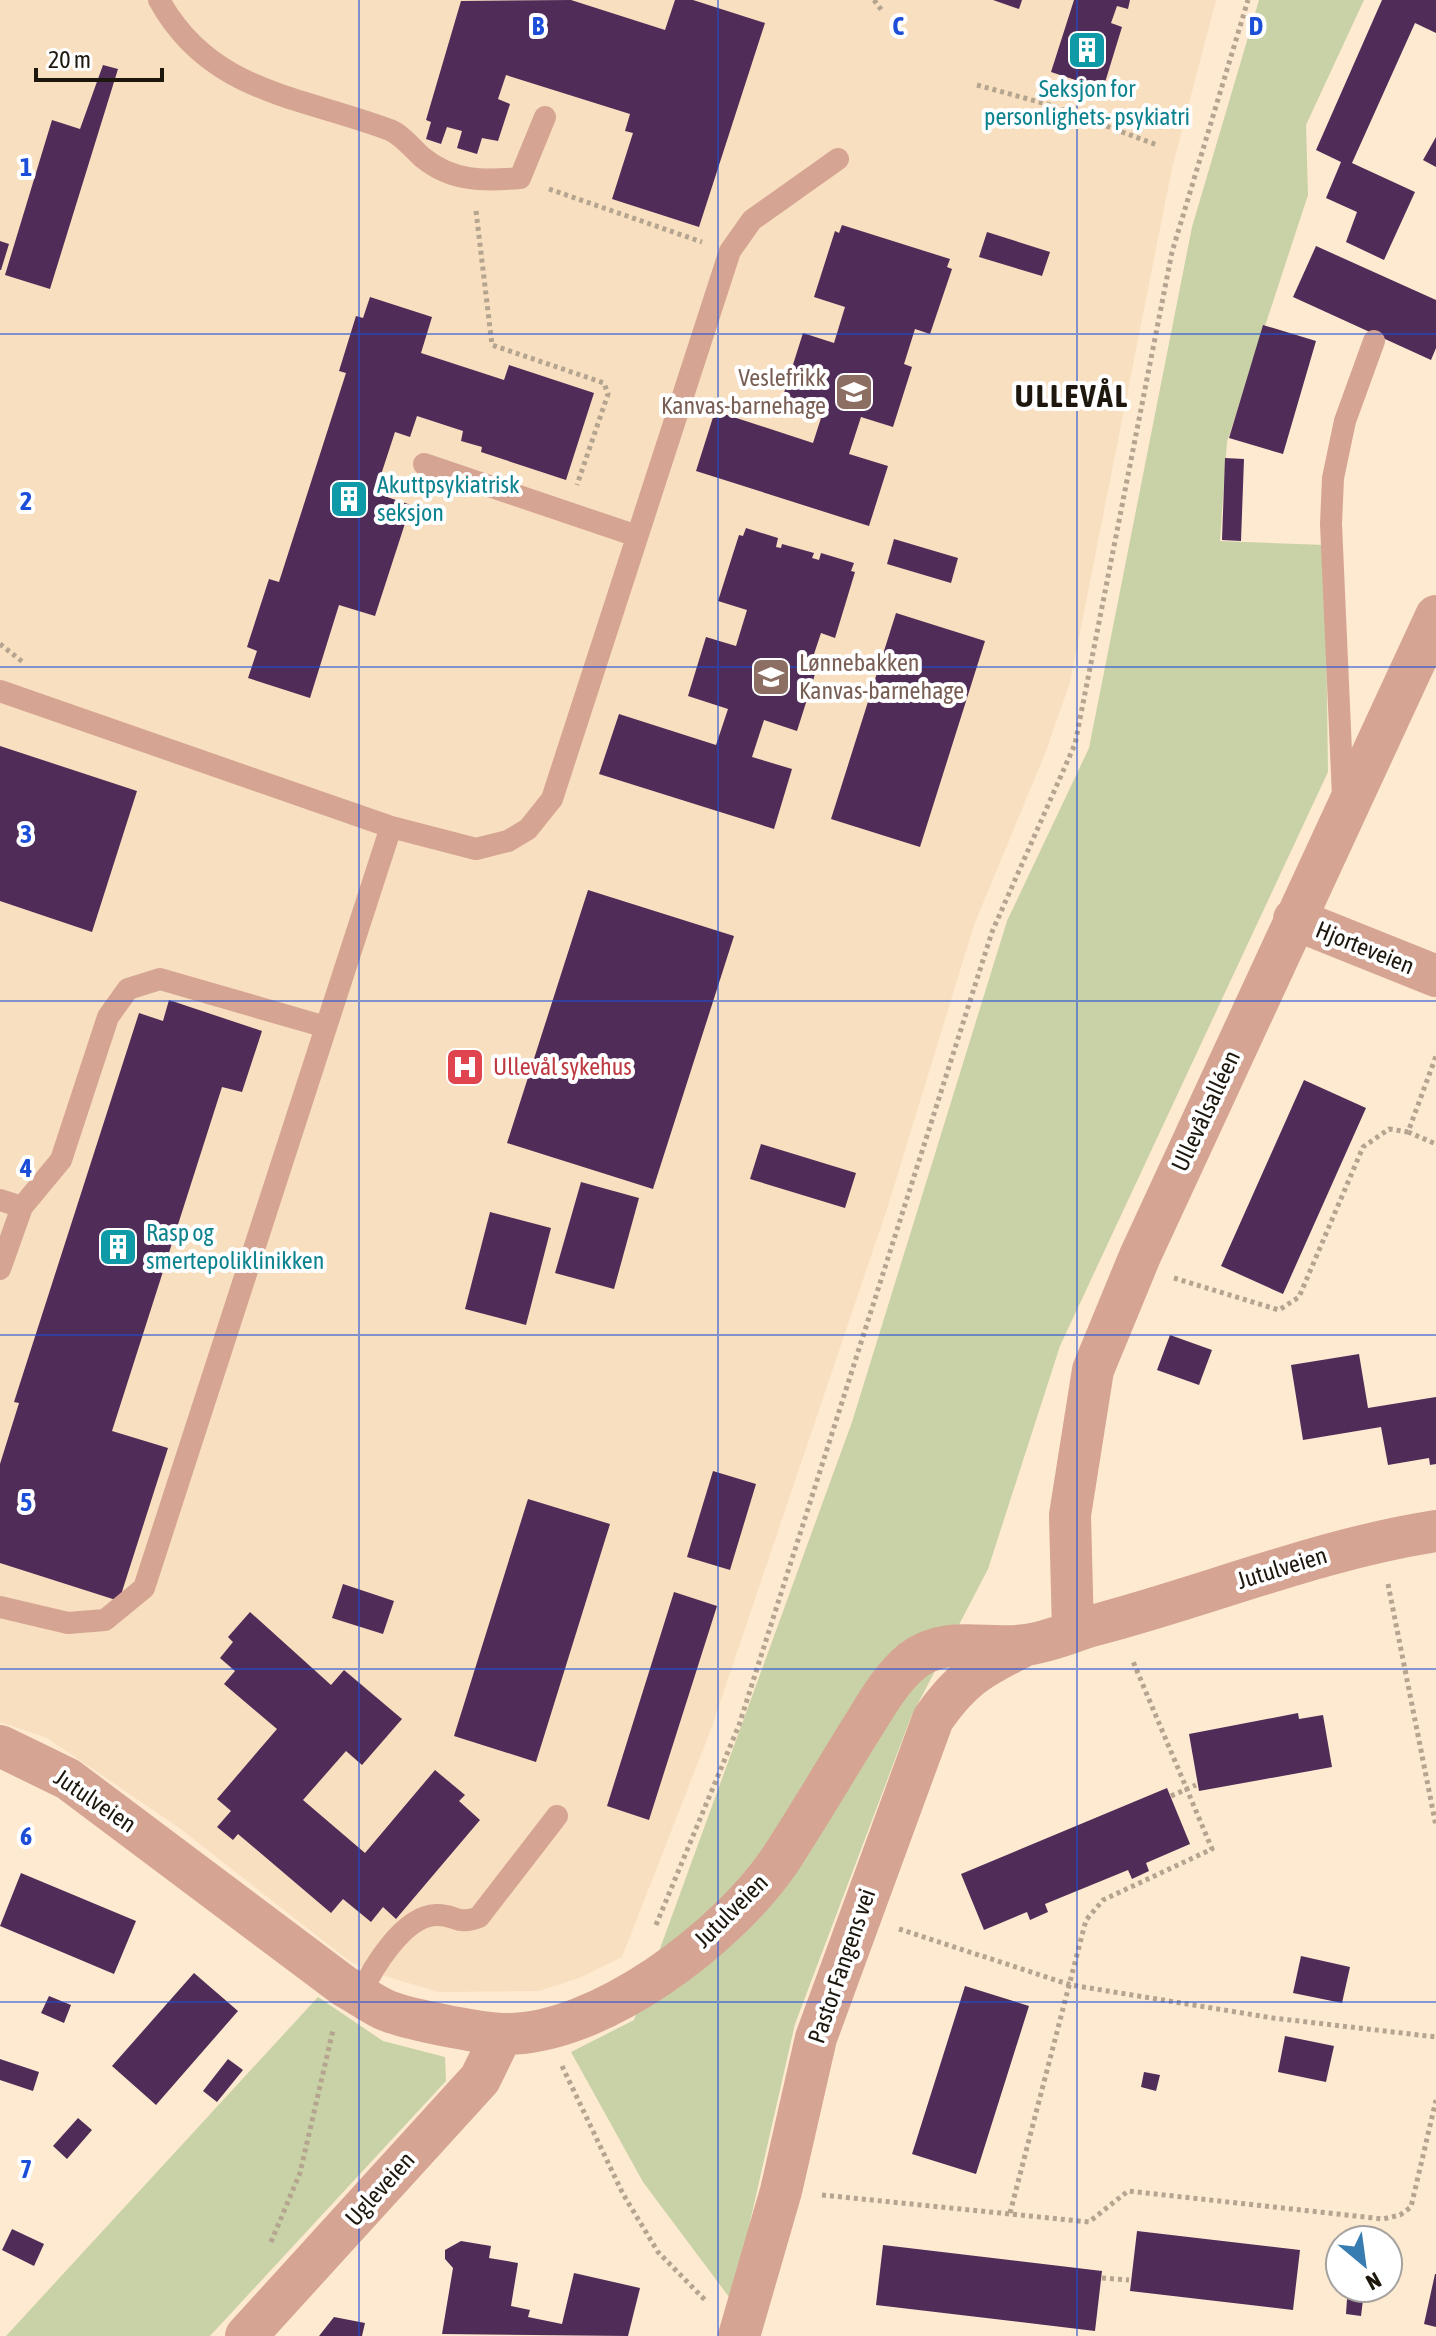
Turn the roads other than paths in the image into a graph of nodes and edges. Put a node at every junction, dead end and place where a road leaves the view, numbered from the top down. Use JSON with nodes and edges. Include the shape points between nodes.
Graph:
{"nodes":[{"id":1,"x":159,"y":0,"type":"edge"},
{"id":2,"x":545,"y":117,"type":"dead end"},
{"id":3,"x":838,"y":159,"type":"dead end"},
{"id":4,"x":1374,"y":341,"type":"dead end"},
{"id":5,"x":424,"y":464,"type":"dead end"},
{"id":6,"x":637,"y":536,"type":"junction"},
{"id":7,"x":1436,"y":616,"type":"edge"},
{"id":8,"x":0,"y":691,"type":"edge"},
{"id":9,"x":1344,"y":811,"type":"junction"},
{"id":10,"x":391,"y":827,"type":"junction"},
{"id":11,"x":1294,"y":919,"type":"junction"},
{"id":12,"x":1436,"y":976,"type":"edge"},
{"id":13,"x":326,"y":1027,"type":"junction"},
{"id":14,"x":0,"y":1200,"type":"edge"},
{"id":15,"x":22,"y":1207,"type":"junction"},
{"id":16,"x":0,"y":1269,"type":"edge"},
{"id":17,"x":1436,"y":1531,"type":"edge"},
{"id":18,"x":0,"y":1607,"type":"edge"},
{"id":19,"x":1073,"y":1631,"type":"junction"},
{"id":20,"x":1025,"y":1645,"type":"junction"},
{"id":21,"x":0,"y":1746,"type":"edge"},
{"id":22,"x":557,"y":1816,"type":"dead end"},
{"id":23,"x":352,"y":1991,"type":"junction"},
{"id":24,"x":502,"y":2034,"type":"junction"},
{"id":25,"x":740,"y":2335,"type":"edge"},
{"id":26,"x":246,"y":2336,"type":"edge"}],
"edges":[{"from":1,"to":2,"type":"lane","via":[[206,59],[243,82],[394,131],[426,160],[473,182],[520,178]]},
{"from":3,"to":6,"type":"lane","via":[[752,220],[730,251]]},
{"from":4,"to":9,"type":"lane","via":[[1345,421],[1333,478]]},
{"from":5,"to":6,"type":"lane"},
{"from":6,"to":10,"type":"lane","via":[[552,799],[528,829],[508,841],[476,849]]},
{"from":7,"to":9,"type":"street","name":"Ullevålsalléen"},
{"from":8,"to":10,"type":"lane"},
{"from":9,"to":11,"type":"street","name":"Ullevålsalléen"},
{"from":10,"to":13,"type":"lane"},
{"from":11,"to":12,"type":"street","name":"Hjorteveien"},
{"from":11,"to":19,"type":"street","name":"Ullevålsalléen","via":[[1093,1370],[1070,1515]]},
{"from":13,"to":15,"type":"lane","via":[[160,979],[128,989],[108,1017],[61,1160]]},
{"from":13,"to":18,"type":"lane","via":[[144,1588],[105,1620],[68,1623]]},
{"from":14,"to":15,"type":"lane"},
{"from":15,"to":16,"type":"lane"},
{"from":17,"to":19,"type":"street","name":"Jutulveien","via":[[1379,1540]]},
{"from":19,"to":20,"type":"street","name":"Jutulveien"},
{"from":20,"to":24,"type":"street","name":"Jutulveien","via":[[954,1644],[912,1661],[883,1694],[778,1863],[708,1939],[638,1990],[584,2016]]},
{"from":20,"to":25,"type":"street","name":"Pastor Fangens vei","via":[[976,1669],[933,1719],[816,2038],[781,2191]]},
{"from":21,"to":23,"type":"street","name":"Jutulveien","via":[[68,1779]]},
{"from":22,"to":23,"type":"lane","via":[[479,1917],[463,1923],[437,1915],[419,1920]]},
{"from":23,"to":24,"type":"street","name":"Jutulveien","via":[[386,2011]]},
{"from":24,"to":26,"type":"street","name":"Ugleveien","via":[[480,2079]]}]}
